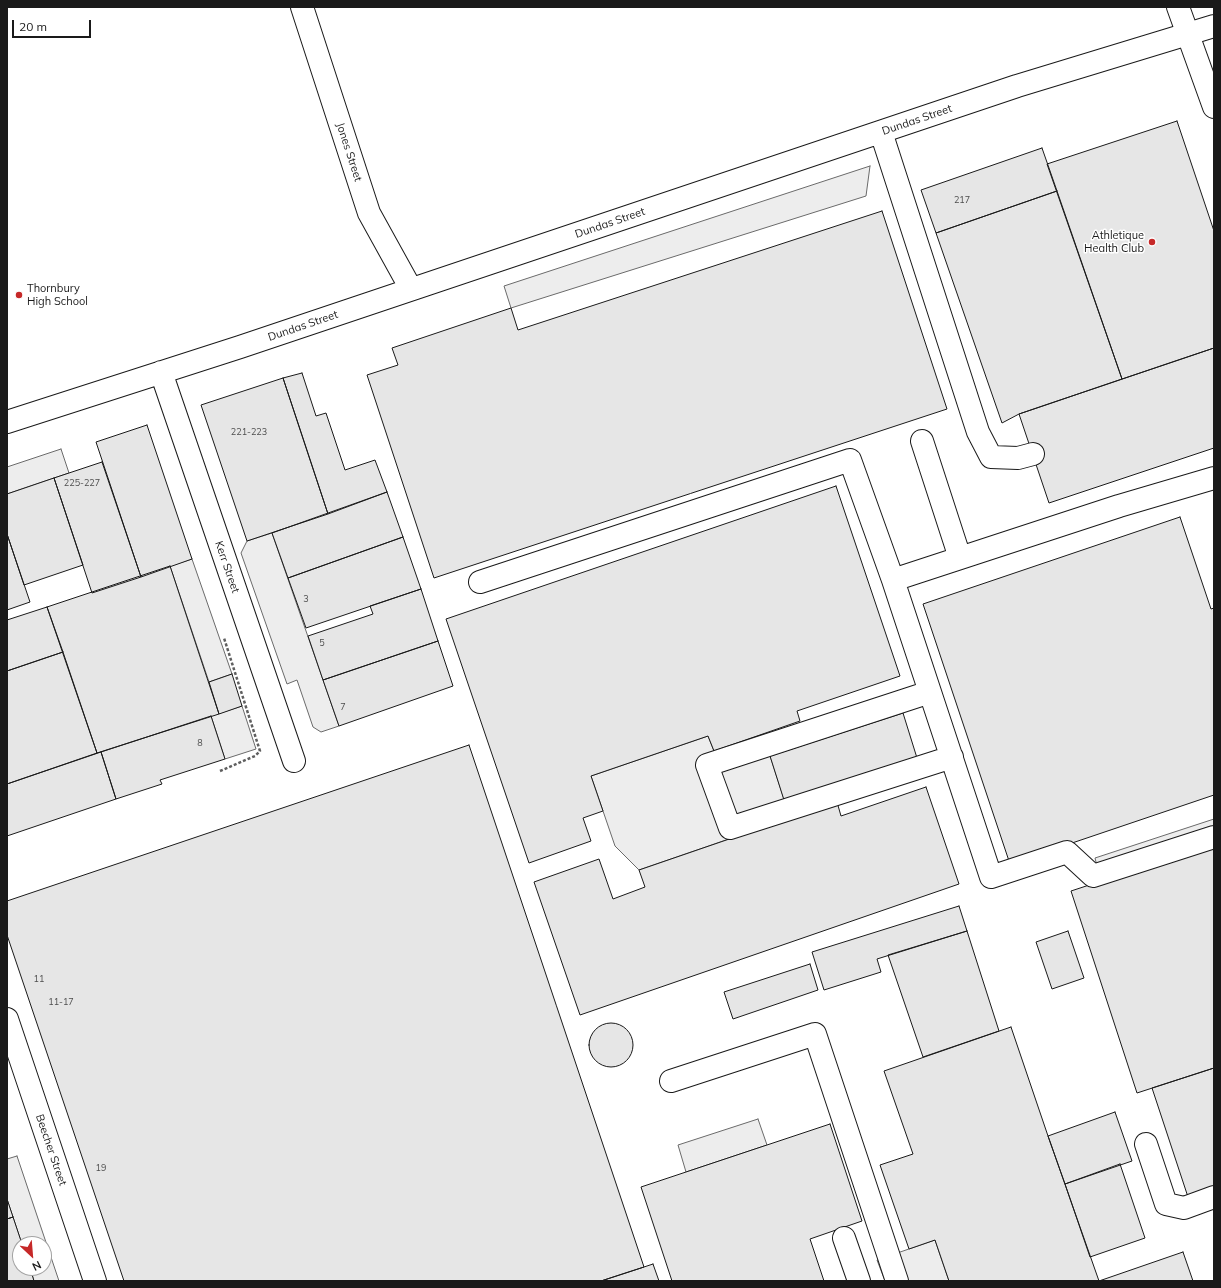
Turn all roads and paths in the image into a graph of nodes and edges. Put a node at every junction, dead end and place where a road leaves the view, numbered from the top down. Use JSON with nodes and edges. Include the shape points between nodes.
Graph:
{"nodes":[{"id":1,"x":302,"y":7,"type":"edge"},
{"id":2,"x":1178,"y":7,"type":"edge"},
{"id":3,"x":1214,"y":26,"type":"edge"},
{"id":4,"x":1188,"y":35,"type":"junction"},
{"id":5,"x":1214,"y":107,"type":"edge"},
{"id":6,"x":880,"y":132,"type":"junction"},
{"id":7,"x":411,"y":289,"type":"junction"},
{"id":8,"x":161,"y":372,"type":"junction"},
{"id":9,"x":7,"y":422,"type":"edge"},
{"id":10,"x":922,"y":441,"type":"dead end"},
{"id":11,"x":1033,"y":454,"type":"dead end"},
{"id":12,"x":1214,"y":478,"type":"edge"},
{"id":13,"x":960,"y":558,"type":"junction"},
{"id":14,"x":893,"y":580,"type":"junction"},
{"id":15,"x":480,"y":582,"type":"dead end"},
{"id":16,"x":222,"y":633,"type":"dead end"},
{"id":17,"x":930,"y":692,"type":"junction"},
{"id":18,"x":952,"y":758,"type":"junction"},
{"id":19,"x":294,"y":761,"type":"dead end"},
{"id":20,"x":220,"y":771,"type":"dead end"},
{"id":21,"x":1214,"y":837,"type":"edge"},
{"id":22,"x":7,"y":1019,"type":"edge"},
{"id":23,"x":671,"y":1081,"type":"dead end"},
{"id":24,"x":1146,"y":1144,"type":"dead end"},
{"id":25,"x":1214,"y":1197,"type":"edge"},
{"id":26,"x":844,"y":1238,"type":"dead end"},
{"id":27,"x":95,"y":1281,"type":"edge"},
{"id":28,"x":859,"y":1281,"type":"edge"},
{"id":29,"x":897,"y":1281,"type":"edge"}],
"edges":[{"from":1,"to":7,"type":"street","name":"Jones Street","via":[[369,214]]},
{"from":2,"to":4,"type":"street"},
{"from":3,"to":4,"type":"street","name":"Dundas Street"},
{"from":4,"to":5,"type":"street"},
{"from":4,"to":6,"type":"street","name":"Dundas Street","via":[[1017,86]]},
{"from":6,"to":7,"type":"street","name":"Dundas Street"},
{"from":6,"to":11,"type":"street","via":[[978,432],[991,457],[1018,458]]},
{"from":7,"to":8,"type":"street","name":"Dundas Street"},
{"from":8,"to":9,"type":"street","name":"Dundas Street"},
{"from":8,"to":19,"type":"street","name":"Kerr Street"},
{"from":10,"to":13,"type":"street"},
{"from":12,"to":13,"type":"street"},
{"from":13,"to":14,"type":"street"},
{"from":14,"to":15,"type":"street","via":[[850,460]]},
{"from":14,"to":17,"type":"street"},
{"from":16,"to":20,"type":"path","via":[[260,751],[255,756]]},
{"from":17,"to":18,"type":"street"},
{"from":17,"to":18,"type":"street","via":[[707,765],[730,828]]},
{"from":18,"to":21,"type":"street","via":[[991,877],[1067,852],[1093,876]]},
{"from":22,"to":27,"type":"street","name":"Beecher Street"},
{"from":23,"to":29,"type":"street","via":[[815,1034]]},
{"from":24,"to":25,"type":"street","via":[[1166,1204],[1184,1208]]},
{"from":26,"to":28,"type":"street"}]}
